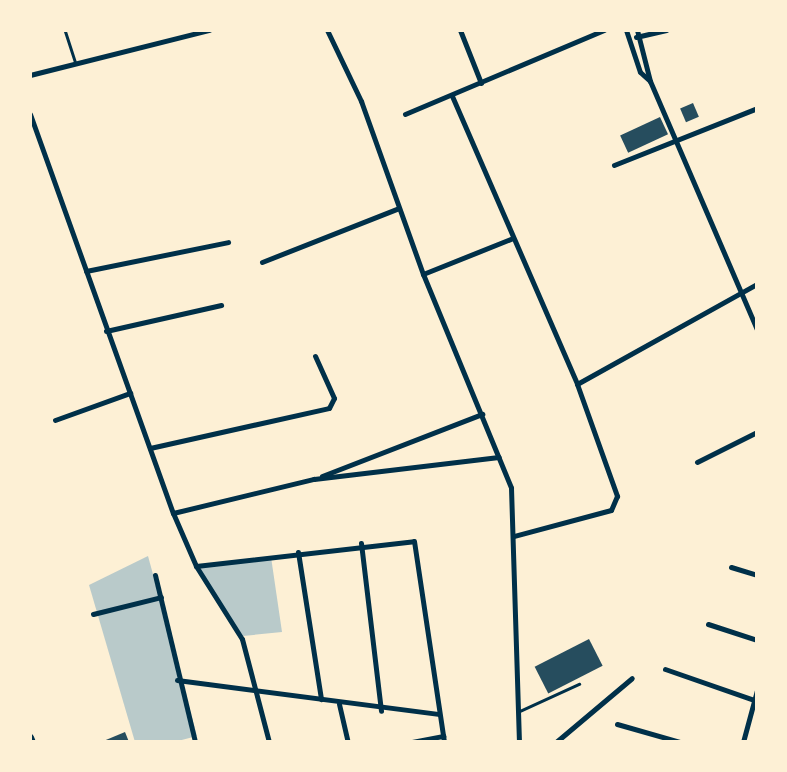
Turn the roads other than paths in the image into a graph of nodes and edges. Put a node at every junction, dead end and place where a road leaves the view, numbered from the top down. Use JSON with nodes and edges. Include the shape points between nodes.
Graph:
{"nodes":[{"id":1,"x":65,"y":30,"type":"edge"},
{"id":2,"x":209,"y":30,"type":"edge"},
{"id":3,"x":327,"y":30,"type":"edge"},
{"id":4,"x":460,"y":30,"type":"edge"},
{"id":5,"x":604,"y":30,"type":"edge"},
{"id":6,"x":626,"y":30,"type":"edge"},
{"id":7,"x":637,"y":30,"type":"edge"},
{"id":8,"x":666,"y":30,"type":"edge"},
{"id":9,"x":639,"y":37,"type":"junction"},
{"id":10,"x":629,"y":38,"type":"junction"},
{"id":11,"x":76,"y":64,"type":"junction"},
{"id":12,"x":30,"y":75,"type":"edge"},
{"id":13,"x":650,"y":81,"type":"junction"},
{"id":14,"x":481,"y":83,"type":"junction"},
{"id":15,"x":452,"y":96,"type":"junction"},
{"id":16,"x":757,"y":108,"type":"edge"},
{"id":17,"x":30,"y":114,"type":"edge"},
{"id":18,"x":405,"y":114,"type":"dead end"},
{"id":19,"x":675,"y":140,"type":"junction"},
{"id":20,"x":614,"y":165,"type":"dead end"},
{"id":21,"x":399,"y":208,"type":"junction"},
{"id":22,"x":513,"y":238,"type":"junction"},
{"id":23,"x":228,"y":242,"type":"dead end"},
{"id":24,"x":262,"y":262,"type":"dead end"},
{"id":25,"x":86,"y":271,"type":"junction"},
{"id":26,"x":423,"y":274,"type":"junction"},
{"id":27,"x":757,"y":284,"type":"edge"},
{"id":28,"x":741,"y":294,"type":"junction"},
{"id":29,"x":221,"y":305,"type":"dead end"},
{"id":30,"x":757,"y":330,"type":"edge"},
{"id":31,"x":106,"y":331,"type":"junction"},
{"id":32,"x":315,"y":356,"type":"dead end"},
{"id":33,"x":578,"y":384,"type":"junction"},
{"id":34,"x":130,"y":393,"type":"junction"},
{"id":35,"x":482,"y":414,"type":"junction"},
{"id":36,"x":55,"y":420,"type":"dead end"},
{"id":37,"x":757,"y":432,"type":"edge"},
{"id":38,"x":150,"y":448,"type":"junction"},
{"id":39,"x":499,"y":457,"type":"junction"},
{"id":40,"x":697,"y":462,"type":"dead end"},
{"id":41,"x":314,"y":479,"type":"junction"},
{"id":42,"x":173,"y":513,"type":"junction"},
{"id":43,"x":514,"y":536,"type":"junction"},
{"id":44,"x":362,"y":544,"type":"junction"},
{"id":45,"x":298,"y":552,"type":"junction"},
{"id":46,"x":196,"y":566,"type":"junction"},
{"id":47,"x":731,"y":567,"type":"dead end"},
{"id":48,"x":155,"y":575,"type":"dead end"},
{"id":49,"x":757,"y":575,"type":"edge"},
{"id":50,"x":161,"y":597,"type":"junction"},
{"id":51,"x":93,"y":614,"type":"dead end"},
{"id":52,"x":708,"y":624,"type":"dead end"},
{"id":53,"x":757,"y":640,"type":"edge"},
{"id":54,"x":665,"y":668,"type":"dead end"},
{"id":55,"x":632,"y":678,"type":"dead end"},
{"id":56,"x":177,"y":680,"type":"junction"},
{"id":57,"x":579,"y":684,"type":"dead end"},
{"id":58,"x":254,"y":687,"type":"junction"},
{"id":59,"x":757,"y":690,"type":"edge"},
{"id":60,"x":321,"y":699,"type":"junction"},
{"id":61,"x":756,"y":701,"type":"edge"},
{"id":62,"x":339,"y":704,"type":"junction"},
{"id":63,"x":381,"y":711,"type":"junction"},
{"id":64,"x":517,"y":713,"type":"junction"},
{"id":65,"x":438,"y":714,"type":"junction"},
{"id":66,"x":617,"y":724,"type":"dead end"},
{"id":67,"x":444,"y":739,"type":"edge"},
{"id":68,"x":195,"y":742,"type":"edge"},
{"id":69,"x":269,"y":742,"type":"edge"},
{"id":70,"x":348,"y":742,"type":"edge"},
{"id":71,"x":412,"y":742,"type":"edge"},
{"id":72,"x":519,"y":742,"type":"edge"},
{"id":73,"x":556,"y":742,"type":"edge"},
{"id":74,"x":680,"y":742,"type":"edge"},
{"id":75,"x":743,"y":742,"type":"edge"}],
"edges":[{"from":1,"to":11,"type":"lane"},
{"from":2,"to":11,"type":"street"},
{"from":3,"to":21,"type":"street","via":[[361,101]]},
{"from":4,"to":14,"type":"street"},
{"from":5,"to":14,"type":"street"},
{"from":6,"to":10,"type":"street"},
{"from":7,"to":9,"type":"street"},
{"from":8,"to":9,"type":"street"},
{"from":9,"to":10,"type":"street"},
{"from":9,"to":13,"type":"street"},
{"from":10,"to":13,"type":"street"},
{"from":11,"to":12,"type":"street"},
{"from":13,"to":19,"type":"street"},
{"from":14,"to":15,"type":"street"},
{"from":15,"to":18,"type":"street"},
{"from":15,"to":22,"type":"street"},
{"from":16,"to":19,"type":"street"},
{"from":17,"to":25,"type":"street"},
{"from":19,"to":20,"type":"street"},
{"from":19,"to":28,"type":"street"},
{"from":21,"to":24,"type":"street"},
{"from":21,"to":26,"type":"street"},
{"from":22,"to":26,"type":"street"},
{"from":22,"to":33,"type":"street"},
{"from":23,"to":25,"type":"street"},
{"from":25,"to":31,"type":"street"},
{"from":26,"to":35,"type":"street"},
{"from":27,"to":28,"type":"street"},
{"from":28,"to":30,"type":"street"},
{"from":28,"to":33,"type":"street"},
{"from":29,"to":31,"type":"street"},
{"from":31,"to":34,"type":"street"},
{"from":32,"to":38,"type":"street","via":[[334,398],[329,408]]},
{"from":33,"to":43,"type":"street","via":[[617,496],[611,510]]},
{"from":34,"to":36,"type":"street"},
{"from":34,"to":38,"type":"street"},
{"from":35,"to":39,"type":"street"},
{"from":35,"to":41,"type":"street"},
{"from":37,"to":40,"type":"street"},
{"from":38,"to":42,"type":"street"},
{"from":39,"to":41,"type":"street"},
{"from":39,"to":43,"type":"street","via":[[511,488]]},
{"from":41,"to":42,"type":"street"},
{"from":42,"to":46,"type":"street"},
{"from":43,"to":64,"type":"street"},
{"from":44,"to":45,"type":"street"},
{"from":44,"to":63,"type":"street"},
{"from":44,"to":65,"type":"street","via":[[414,541]]},
{"from":45,"to":46,"type":"street"},
{"from":45,"to":60,"type":"street"},
{"from":46,"to":58,"type":"street","via":[[240,635]]},
{"from":47,"to":49,"type":"street"},
{"from":48,"to":50,"type":"street"},
{"from":50,"to":51,"type":"street"},
{"from":50,"to":56,"type":"street"},
{"from":52,"to":53,"type":"street"},
{"from":54,"to":61,"type":"street"},
{"from":55,"to":73,"type":"street"},
{"from":56,"to":58,"type":"street"},
{"from":56,"to":68,"type":"street"},
{"from":57,"to":64,"type":"lane"},
{"from":58,"to":60,"type":"street"},
{"from":58,"to":69,"type":"street"},
{"from":59,"to":61,"type":"street"},
{"from":60,"to":62,"type":"street"},
{"from":61,"to":75,"type":"street"},
{"from":62,"to":63,"type":"street"},
{"from":62,"to":70,"type":"street"},
{"from":63,"to":65,"type":"street"},
{"from":64,"to":72,"type":"street"},
{"from":65,"to":67,"type":"street"},
{"from":66,"to":74,"type":"street"},
{"from":67,"to":71,"type":"street"}]}
